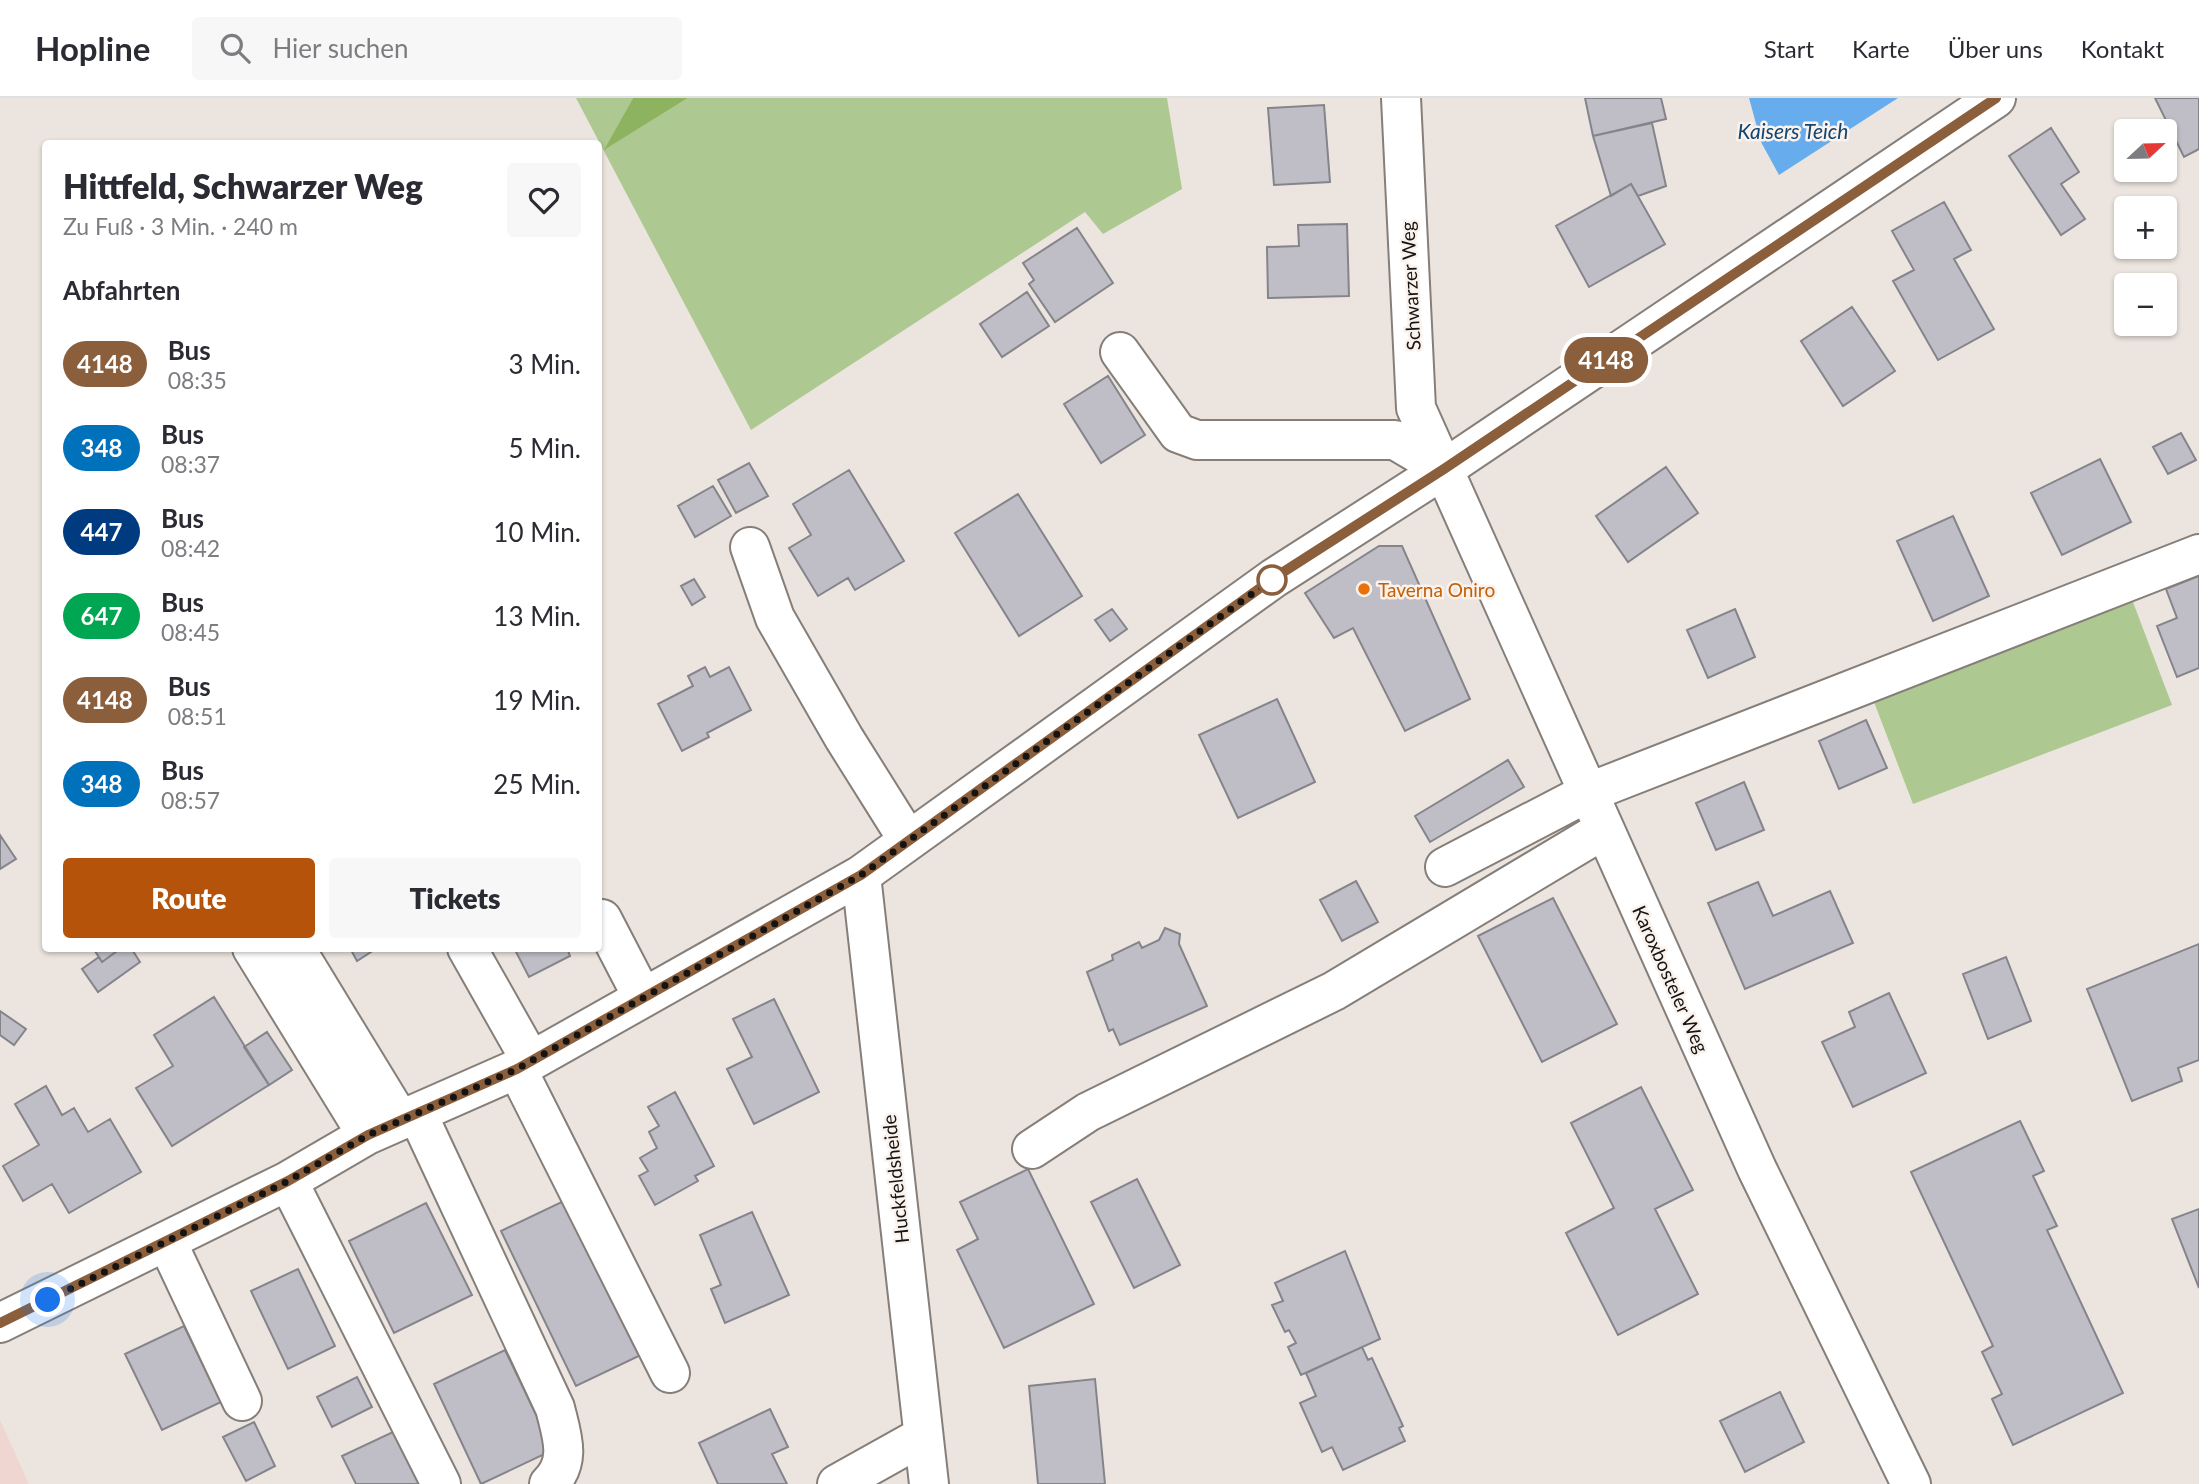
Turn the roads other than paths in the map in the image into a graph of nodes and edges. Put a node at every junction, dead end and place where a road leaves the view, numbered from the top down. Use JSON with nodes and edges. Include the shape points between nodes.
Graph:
{"nodes":[{"id":1,"x":1401,"y":98,"type":"edge"},
{"id":2,"x":1996,"y":98,"type":"edge"},
{"id":3,"x":1120,"y":352,"type":"dead end"},
{"id":4,"x":1444,"y":469,"type":"junction"},
{"id":5,"x":750,"y":547,"type":"dead end"},
{"id":6,"x":2199,"y":554,"type":"edge"},
{"id":7,"x":1587,"y":793,"type":"junction"},
{"id":8,"x":1603,"y":831,"type":"junction"},
{"id":9,"x":908,"y":841,"type":"junction"},
{"id":10,"x":1446,"y":867,"type":"dead end"},
{"id":11,"x":861,"y":875,"type":"junction"},
{"id":12,"x":602,"y":919,"type":"dead end"},
{"id":13,"x":256,"y":952,"type":"edge"},
{"id":14,"x":297,"y":952,"type":"edge"},
{"id":15,"x":469,"y":952,"type":"edge"},
{"id":16,"x":643,"y":998,"type":"junction"},
{"id":17,"x":524,"y":1065,"type":"junction"},
{"id":18,"x":395,"y":1123,"type":"junction"},
{"id":19,"x":1032,"y":1149,"type":"dead end"},
{"id":20,"x":288,"y":1181,"type":"junction"},
{"id":21,"x":167,"y":1241,"type":"junction"},
{"id":22,"x":0,"y":1323,"type":"edge"},
{"id":23,"x":670,"y":1373,"type":"dead end"},
{"id":24,"x":242,"y":1401,"type":"dead end"},
{"id":25,"x":923,"y":1436,"type":"junction"},
{"id":26,"x":441,"y":1484,"type":"edge"},
{"id":27,"x":549,"y":1484,"type":"edge"},
{"id":28,"x":837,"y":1484,"type":"edge"},
{"id":29,"x":929,"y":1484,"type":"edge"},
{"id":30,"x":1911,"y":1484,"type":"edge"}],
"edges":[{"from":1,"to":4,"type":"street","name":"Schwarzer Weg","via":[[1416,408]]},
{"from":2,"to":4,"type":"street"},
{"from":3,"to":4,"type":"street","via":[[1178,432],[1197,440],[1395,440]]},
{"from":4,"to":7,"type":"street","name":"Karoxbosteler Weg"},
{"from":4,"to":9,"type":"street","via":[[1274,578]]},
{"from":5,"to":9,"type":"street","via":[[775,618]]},
{"from":6,"to":7,"type":"street"},
{"from":7,"to":8,"type":"street","name":"Karoxbosteler Weg"},
{"from":7,"to":10,"type":"street"},
{"from":8,"to":19,"type":"street","via":[[1334,991],[1088,1112]]},
{"from":8,"to":30,"type":"street","name":"Karoxbosteler Weg","via":[[1757,1169]]},
{"from":9,"to":11,"type":"street"},
{"from":11,"to":16,"type":"street"},
{"from":11,"to":25,"type":"street","name":"Huckfeldsheide"},
{"from":12,"to":16,"type":"street"},
{"from":13,"to":18,"type":"street"},
{"from":14,"to":18,"type":"street"},
{"from":15,"to":17,"type":"street"},
{"from":16,"to":17,"type":"street"},
{"from":17,"to":18,"type":"street"},
{"from":17,"to":23,"type":"street"},
{"from":18,"to":20,"type":"street"},
{"from":18,"to":27,"type":"street","via":[[555,1408],[564,1454],[560,1473]]},
{"from":20,"to":21,"type":"street"},
{"from":20,"to":26,"type":"street"},
{"from":21,"to":22,"type":"street"},
{"from":21,"to":24,"type":"street"},
{"from":25,"to":28,"type":"street"},
{"from":25,"to":29,"type":"street","name":"Huckfeldsheide"}]}
